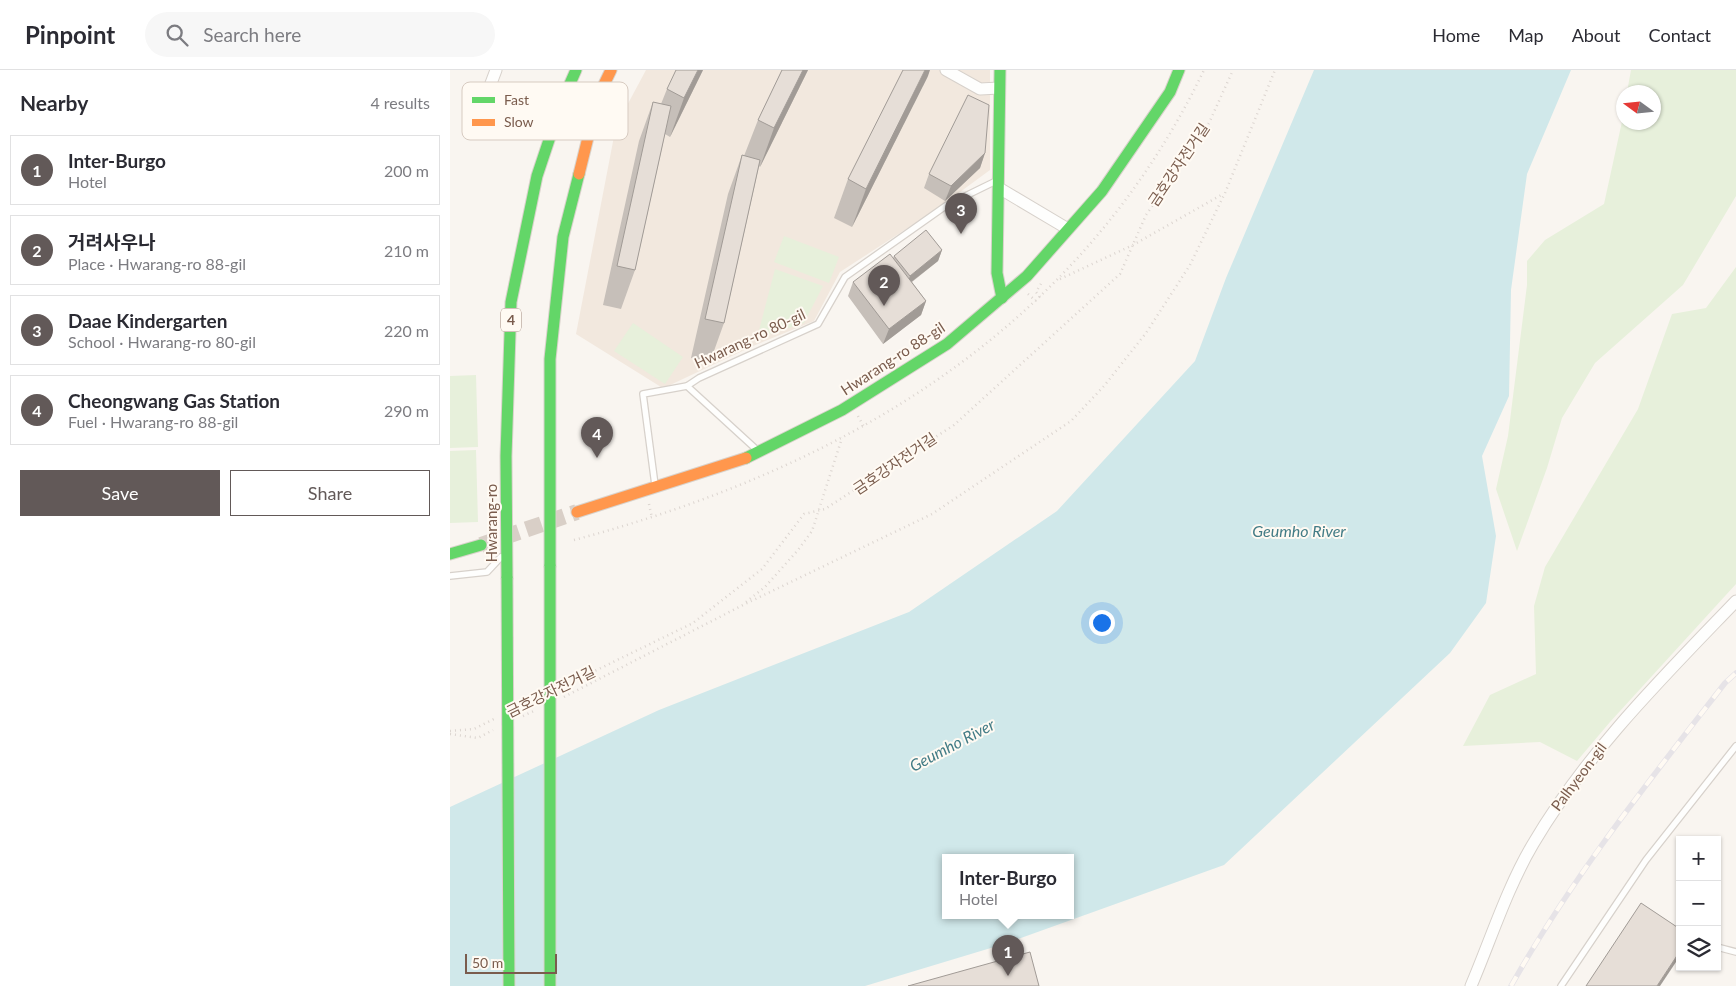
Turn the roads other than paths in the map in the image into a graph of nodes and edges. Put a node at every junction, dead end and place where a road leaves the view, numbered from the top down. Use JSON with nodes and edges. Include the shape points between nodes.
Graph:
{"nodes":[{"id":1,"x":496,"y":70,"type":"edge"},
{"id":2,"x":576,"y":70,"type":"edge"},
{"id":3,"x":611,"y":70,"type":"edge"},
{"id":4,"x":946,"y":70,"type":"edge"},
{"id":5,"x":1000,"y":70,"type":"edge"},
{"id":6,"x":1179,"y":70,"type":"edge"},
{"id":7,"x":492,"y":82,"type":"edge"},
{"id":8,"x":571,"y":82,"type":"edge"},
{"id":9,"x":605,"y":82,"type":"edge"},
{"id":10,"x":999,"y":88,"type":"junction"},
{"id":11,"x":549,"y":140,"type":"edge"},
{"id":12,"x":588,"y":140,"type":"edge"},
{"id":13,"x":999,"y":184,"type":"junction"},
{"id":14,"x":1068,"y":229,"type":"junction"},
{"id":15,"x":1002,"y":298,"type":"junction"},
{"id":16,"x":687,"y":386,"type":"junction"},
{"id":17,"x":759,"y":452,"type":"junction"},
{"id":18,"x":656,"y":487,"type":"junction"},
{"id":19,"x":578,"y":512,"type":"tunnel mouth"},
{"id":20,"x":481,"y":545,"type":"tunnel mouth"},
{"id":21,"x":508,"y":550,"type":"junction"},
{"id":22,"x":450,"y":554,"type":"edge"},
{"id":23,"x":450,"y":576,"type":"edge"},
{"id":24,"x":1736,"y":601,"type":"edge"},
{"id":25,"x":1736,"y":746,"type":"edge"},
{"id":26,"x":1721,"y":948,"type":"edge"},
{"id":27,"x":1736,"y":952,"type":"edge"},
{"id":28,"x":509,"y":986,"type":"edge"},
{"id":29,"x":550,"y":986,"type":"edge"},
{"id":30,"x":1471,"y":986,"type":"edge"},
{"id":31,"x":1561,"y":986,"type":"edge"}],
"edges":[{"from":1,"to":7,"type":"street"},
{"from":2,"to":8,"type":"main road","name":"Hwarang-ro","number":"4"},
{"from":3,"to":9,"type":"main road","bridge":true},
{"from":4,"to":10,"type":"street","via":[[980,89]]},
{"from":5,"to":10,"type":"main road"},
{"from":6,"to":14,"type":"main road","name":"Hwarang-ro 88-gil","via":[[1170,92],[1102,191]]},
{"from":10,"to":13,"type":"main road"},
{"from":11,"to":21,"type":"main road","name":"Hwarang-ro","number":"4","via":[[537,176],[511,302],[506,456]]},
{"from":12,"to":29,"type":"main road","bridge":true,"via":[[564,237],[550,360]]},
{"from":13,"to":14,"type":"street"},
{"from":13,"to":15,"type":"main road","via":[[998,273]]},
{"from":13,"to":16,"type":"lane","name":"Hwarang-ro 80-gil","via":[[947,205],[845,277],[818,324]]},
{"from":14,"to":15,"type":"main road","name":"Hwarang-ro 88-gil","via":[[1027,276]]},
{"from":15,"to":17,"type":"main road","name":"Hwarang-ro 88-gil","via":[[947,344],[842,410]]},
{"from":16,"to":17,"type":"lane","name":"Hwarang-ro 80-gil"},
{"from":16,"to":18,"type":"lane","via":[[643,394]]},
{"from":17,"to":18,"type":"main road","name":"Hwarang-ro 88-gil","via":[[741,461]]},
{"from":18,"to":19,"type":"main road","name":"Hwarang-ro 88-gil"},
{"from":20,"to":22,"type":"main road"},
{"from":21,"to":23,"type":"lane","via":[[487,572]]},
{"from":21,"to":28,"type":"main road","name":"Hwarang-ro","number":"4","bridge":true},
{"from":24,"to":30,"type":"street","name":"Palhyeon-gil","via":[[1611,734],[1548,819],[1515,879]]},
{"from":25,"to":31,"type":"lane","via":[[1646,860]]},
{"from":26,"to":27,"type":"lane"}]}
